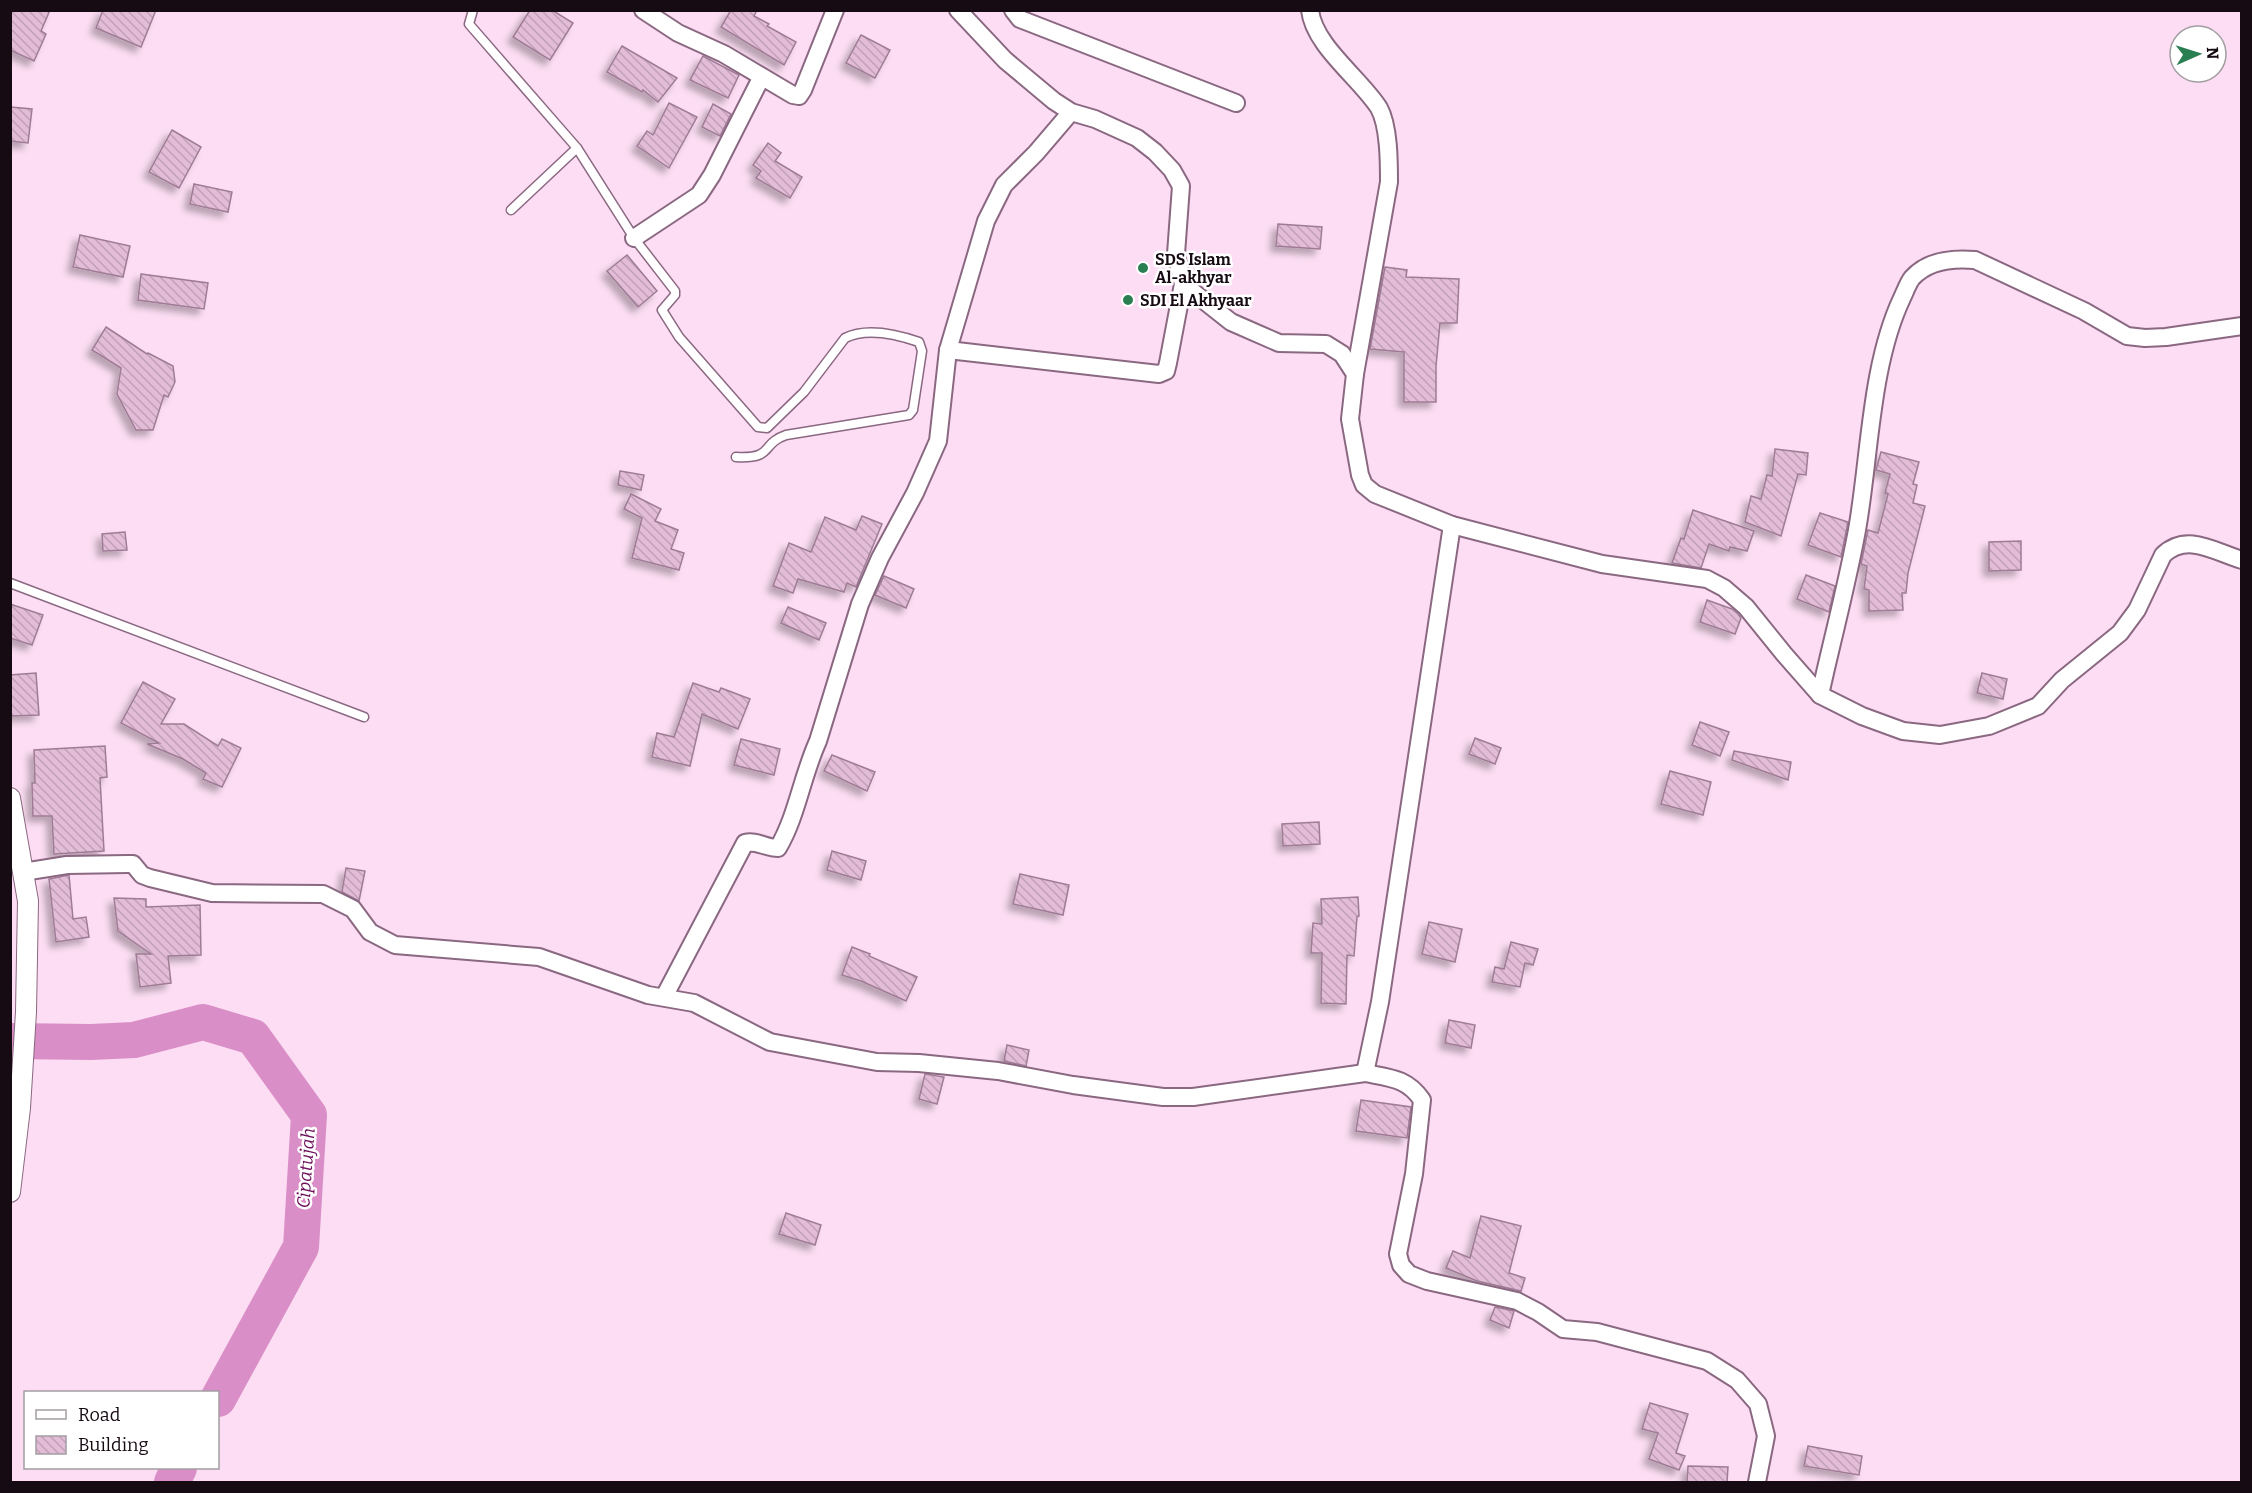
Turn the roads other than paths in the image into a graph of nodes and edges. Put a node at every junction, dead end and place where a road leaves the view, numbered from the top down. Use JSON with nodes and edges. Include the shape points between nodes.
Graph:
{"nodes":[{"id":1,"x":473,"y":10,"type":"edge"},
{"id":2,"x":643,"y":10,"type":"edge"},
{"id":3,"x":836,"y":10,"type":"edge"},
{"id":4,"x":958,"y":10,"type":"edge"},
{"id":5,"x":1013,"y":10,"type":"edge"},
{"id":6,"x":1310,"y":10,"type":"edge"},
{"id":7,"x":761,"y":78,"type":"junction"},
{"id":8,"x":1236,"y":103,"type":"dead end"},
{"id":9,"x":1071,"y":112,"type":"junction"},
{"id":10,"x":577,"y":148,"type":"junction"},
{"id":11,"x":511,"y":210,"type":"dead end"},
{"id":12,"x":634,"y":238,"type":"junction"},
{"id":13,"x":1183,"y":284,"type":"junction"},
{"id":14,"x":2241,"y":326,"type":"edge"},
{"id":15,"x":948,"y":350,"type":"junction"},
{"id":16,"x":1355,"y":374,"type":"junction"},
{"id":17,"x":736,"y":457,"type":"dead end"},
{"id":18,"x":1452,"y":525,"type":"junction"},
{"id":19,"x":2241,"y":560,"type":"edge"},
{"id":20,"x":10,"y":583,"type":"edge"},
{"id":21,"x":1820,"y":694,"type":"junction"},
{"id":22,"x":364,"y":717,"type":"dead end"},
{"id":23,"x":10,"y":798,"type":"edge"},
{"id":24,"x":23,"y":872,"type":"junction"},
{"id":25,"x":664,"y":997,"type":"junction"},
{"id":26,"x":1365,"y":1073,"type":"junction"},
{"id":27,"x":10,"y":1192,"type":"edge"},
{"id":28,"x":1757,"y":1482,"type":"edge"}],
"edges":[{"from":1,"to":10,"type":"lane","via":[[470,24]]},
{"from":2,"to":7,"type":"street"},
{"from":3,"to":7,"type":"street","via":[[800,96]]},
{"from":4,"to":9,"type":"street","via":[[1005,60]]},
{"from":5,"to":8,"type":"street","via":[[1020,19]]},
{"from":6,"to":16,"type":"street","via":[[1311,20],[1333,54],[1380,110],[1389,157],[1389,182]]},
{"from":7,"to":12,"type":"street","via":[[699,195]]},
{"from":9,"to":13,"type":"street","via":[[1137,138],[1172,170],[1181,186],[1176,254]]},
{"from":9,"to":15,"type":"street","via":[[1004,185],[986,221]]},
{"from":10,"to":11,"type":"lane"},
{"from":10,"to":12,"type":"lane"},
{"from":12,"to":17,"type":"lane","via":[[675,291],[662,310],[679,337],[758,427],[767,428],[799,398],[845,338],[874,332],[919,342],[922,351],[909,415],[786,435],[776,439],[760,456]]},
{"from":13,"to":15,"type":"street","via":[[1166,371],[1159,374]]},
{"from":13,"to":16,"type":"street","via":[[1231,322],[1279,344],[1326,344],[1342,354]]},
{"from":14,"to":21,"type":"street","via":[[2166,337],[2127,336],[2084,311],[1975,260],[1938,261],[1912,278],[1892,321],[1884,352],[1857,531]]},
{"from":15,"to":25,"type":"street","via":[[938,441],[860,604],[787,832],[778,848],[745,843]]},
{"from":16,"to":18,"type":"street","via":[[1350,419],[1364,485],[1375,494]]},
{"from":18,"to":21,"type":"street","via":[[1602,564],[1716,583],[1746,607]]},
{"from":18,"to":26,"type":"street","via":[[1380,1002]]},
{"from":19,"to":21,"type":"street","via":[[2193,543],[2168,551],[2137,610],[2120,633],[2062,680],[2038,706],[1996,723],[1951,733],[1921,734],[1862,716]]},
{"from":20,"to":22,"type":"lane"},
{"from":23,"to":24,"type":"street"},
{"from":24,"to":25,"type":"street","via":[[67,865],[128,864],[150,878],[212,893],[323,894],[352,909],[370,932],[395,945],[539,957]]},
{"from":24,"to":27,"type":"street","via":[[28,901],[26,1012]]},
{"from":25,"to":26,"type":"street","via":[[694,1003],[771,1041],[877,1062],[998,1071],[1126,1093],[1193,1097]]},
{"from":26,"to":28,"type":"street","via":[[1397,1079],[1414,1088],[1422,1100],[1414,1174],[1398,1254],[1409,1274],[1517,1301],[1563,1329],[1597,1332],[1707,1361],[1737,1380],[1758,1404],[1766,1436]]}]}
